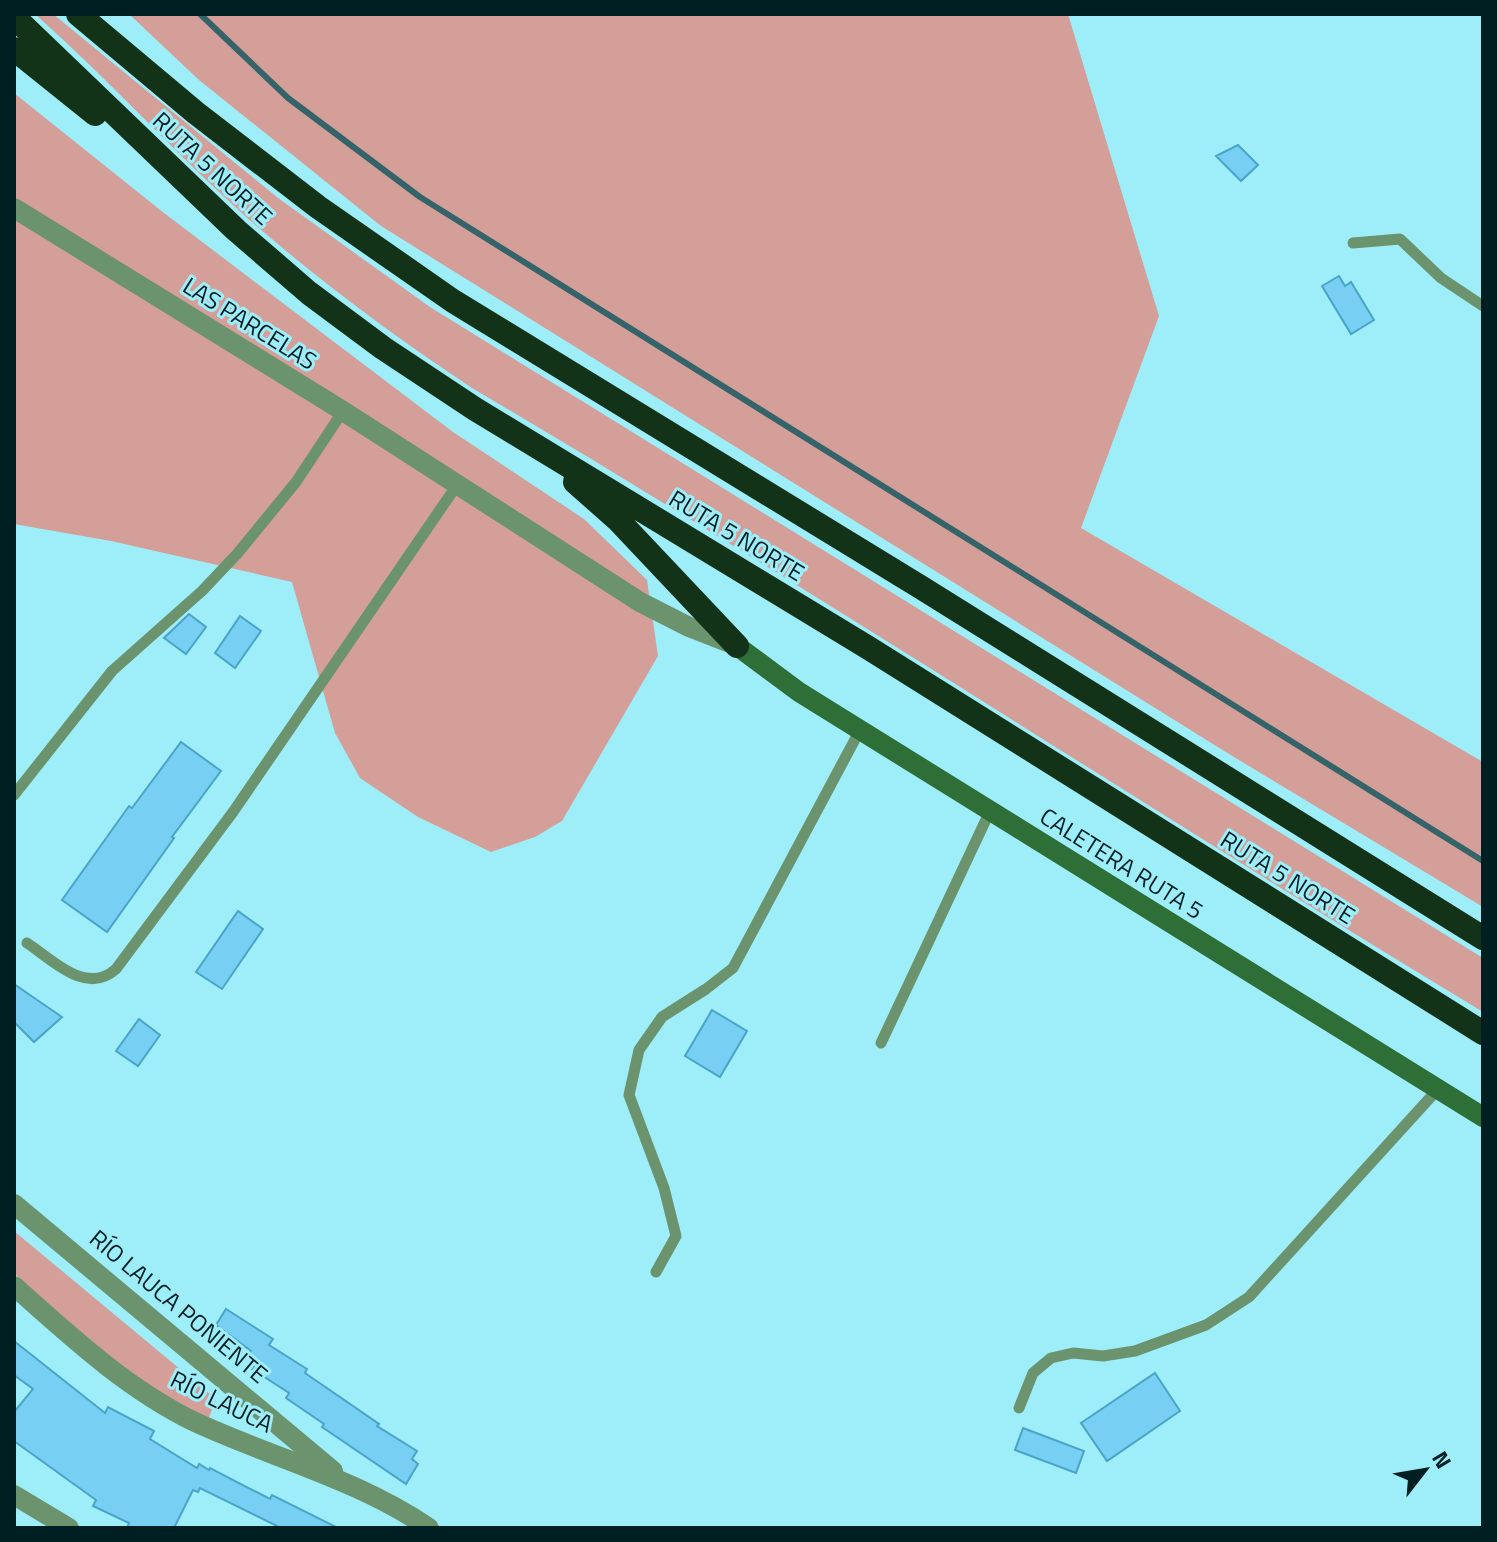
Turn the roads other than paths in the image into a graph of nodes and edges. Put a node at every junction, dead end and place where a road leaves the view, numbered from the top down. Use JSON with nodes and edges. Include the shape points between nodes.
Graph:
{"nodes":[{"id":1,"x":78,"y":14,"type":"edge"},
{"id":2,"x":95,"y":14,"type":"edge"},
{"id":3,"x":14,"y":17,"type":"edge"},
{"id":4,"x":14,"y":49,"type":"edge"},
{"id":5,"x":196,"y":113,"type":"junction"},
{"id":6,"x":14,"y":208,"type":"edge"},
{"id":7,"x":236,"y":230,"type":"junction"},
{"id":8,"x":1353,"y":243,"type":"dead end"},
{"id":9,"x":1483,"y":306,"type":"edge"},
{"id":10,"x":343,"y":411,"type":"junction"},
{"id":11,"x":511,"y":430,"type":"junction"},
{"id":12,"x":457,"y":485,"type":"junction"},
{"id":13,"x":737,"y":646,"type":"junction"},
{"id":14,"x":860,"y":730,"type":"junction"},
{"id":15,"x":14,"y":795,"type":"edge"},
{"id":16,"x":990,"y":811,"type":"junction"},
{"id":17,"x":1483,"y":938,"type":"edge"},
{"id":18,"x":27,"y":943,"type":"dead end"},
{"id":19,"x":1483,"y":1033,"type":"edge"},
{"id":20,"x":881,"y":1043,"type":"dead end"},
{"id":21,"x":1438,"y":1089,"type":"junction"},
{"id":22,"x":1483,"y":1117,"type":"edge"},
{"id":23,"x":14,"y":1204,"type":"edge"},
{"id":24,"x":656,"y":1272,"type":"dead end"},
{"id":25,"x":14,"y":1286,"type":"edge"},
{"id":26,"x":1019,"y":1408,"type":"dead end"},
{"id":27,"x":345,"y":1481,"type":"junction"},
{"id":28,"x":14,"y":1495,"type":"edge"},
{"id":29,"x":402,"y":1521,"type":"edge"},
{"id":30,"x":426,"y":1527,"type":"edge"},
{"id":31,"x":69,"y":1528,"type":"edge"}],
"edges":[{"from":1,"to":5,"type":"highway","name":"RUTA 5 NORTE"},
{"from":2,"to":5,"type":"highway"},
{"from":3,"to":7,"type":"highway","name":"RUTA 5 NORTE"},
{"from":4,"to":7,"type":"highway"},
{"from":5,"to":17,"type":"highway","name":"RUTA 5 NORTE","via":[[318,207],[464,308]]},
{"from":6,"to":10,"type":"street","name":"LAS PARCELAS"},
{"from":7,"to":11,"type":"highway","name":"RUTA 5 NORTE","via":[[343,320]]},
{"from":8,"to":9,"type":"lane","via":[[1400,239],[1441,278]]},
{"from":10,"to":12,"type":"street","name":"LAS PARCELAS"},
{"from":10,"to":15,"type":"lane","via":[[296,482],[237,554],[112,671]]},
{"from":11,"to":13,"type":"highway","via":[[618,520]]},
{"from":11,"to":19,"type":"highway","name":"RUTA 5 NORTE"},
{"from":12,"to":13,"type":"street","name":"LAS PARCELAS","via":[[640,602]]},
{"from":12,"to":18,"type":"lane","via":[[233,812],[116,969],[98,980],[79,978]]},
{"from":13,"to":14,"type":"street","name":"CALETERA RUTA 5"},
{"from":14,"to":16,"type":"street","name":"CALETERA RUTA 5"},
{"from":14,"to":24,"type":"lane","via":[[733,968],[662,1017],[639,1050],[629,1095],[676,1236]]},
{"from":16,"to":20,"type":"lane"},
{"from":16,"to":21,"type":"street","name":"CALETERA RUTA 5"},
{"from":21,"to":22,"type":"street","name":"CALETERA RUTA 5"},
{"from":21,"to":26,"type":"lane","via":[[1249,1297],[1206,1325],[1135,1351],[1051,1358],[1033,1373]]},
{"from":23,"to":27,"type":"street","name":"RÍO LAUCA PONIENTE"},
{"from":25,"to":27,"type":"street","name":"RÍO LAUCA","via":[[105,1365],[179,1412]]},
{"from":27,"to":29,"type":"street","name":"RÍO LAUCA"},
{"from":28,"to":31,"type":"street"},
{"from":29,"to":30,"type":"street","name":"RÍO LAUCA"}]}
